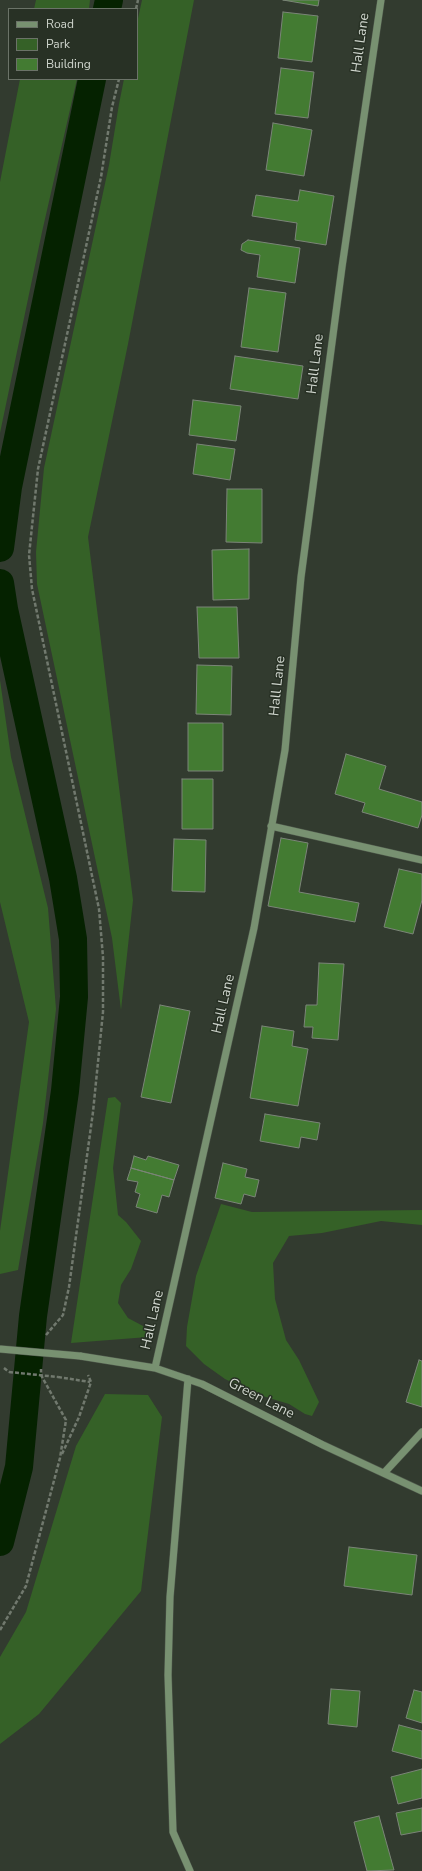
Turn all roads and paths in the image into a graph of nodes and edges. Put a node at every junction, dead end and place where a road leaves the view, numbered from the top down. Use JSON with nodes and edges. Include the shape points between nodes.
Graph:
{"nodes":[{"id":1,"x":381,"y":0,"type":"edge"},
{"id":2,"x":119,"y":80,"type":"edge"},
{"id":3,"x":271,"y":826,"type":"junction"},
{"id":4,"x":422,"y":860,"type":"edge"},
{"id":5,"x":42,"y":1340,"type":"dead end"},
{"id":6,"x":0,"y":1350,"type":"edge"},
{"id":7,"x":41,"y":1368,"type":"dead end"},
{"id":8,"x":155,"y":1368,"type":"junction"},
{"id":9,"x":8,"y":1372,"type":"dead end"},
{"id":10,"x":188,"y":1379,"type":"junction"},
{"id":11,"x":422,"y":1432,"type":"edge"},
{"id":12,"x":60,"y":1458,"type":"junction"},
{"id":13,"x":384,"y":1473,"type":"junction"},
{"id":14,"x":422,"y":1491,"type":"edge"},
{"id":15,"x":0,"y":1630,"type":"edge"},
{"id":16,"x":190,"y":1871,"type":"edge"}],
"edges":[{"from":1,"to":3,"type":"street","name":"Hall Lane","via":[[301,577],[285,750]]},
{"from":2,"to":5,"type":"path","via":[[99,185],[38,469],[29,555],[32,589],[99,909],[103,957],[103,1012],[93,1112],[69,1287],[62,1315]]},
{"from":3,"to":4,"type":"street"},
{"from":3,"to":8,"type":"street","name":"Hall Lane","via":[[254,928]]},
{"from":6,"to":8,"type":"street","name":"Green Lane","bridge":true,"via":[[80,1356]]},
{"from":7,"to":12,"type":"path","via":[[41,1375],[66,1420]]},
{"from":8,"to":10,"type":"street","name":"Green Lane"},
{"from":9,"to":12,"type":"path","bridge":true,"via":[[91,1382],[79,1418]]},
{"from":10,"to":13,"type":"street","name":"Green Lane"},
{"from":10,"to":16,"type":"street","via":[[170,1597],[168,1675],[173,1832]]},
{"from":11,"to":13,"type":"street"},
{"from":12,"to":15,"type":"path","via":[[26,1586]]},
{"from":13,"to":14,"type":"street","name":"Green Lane"}]}
